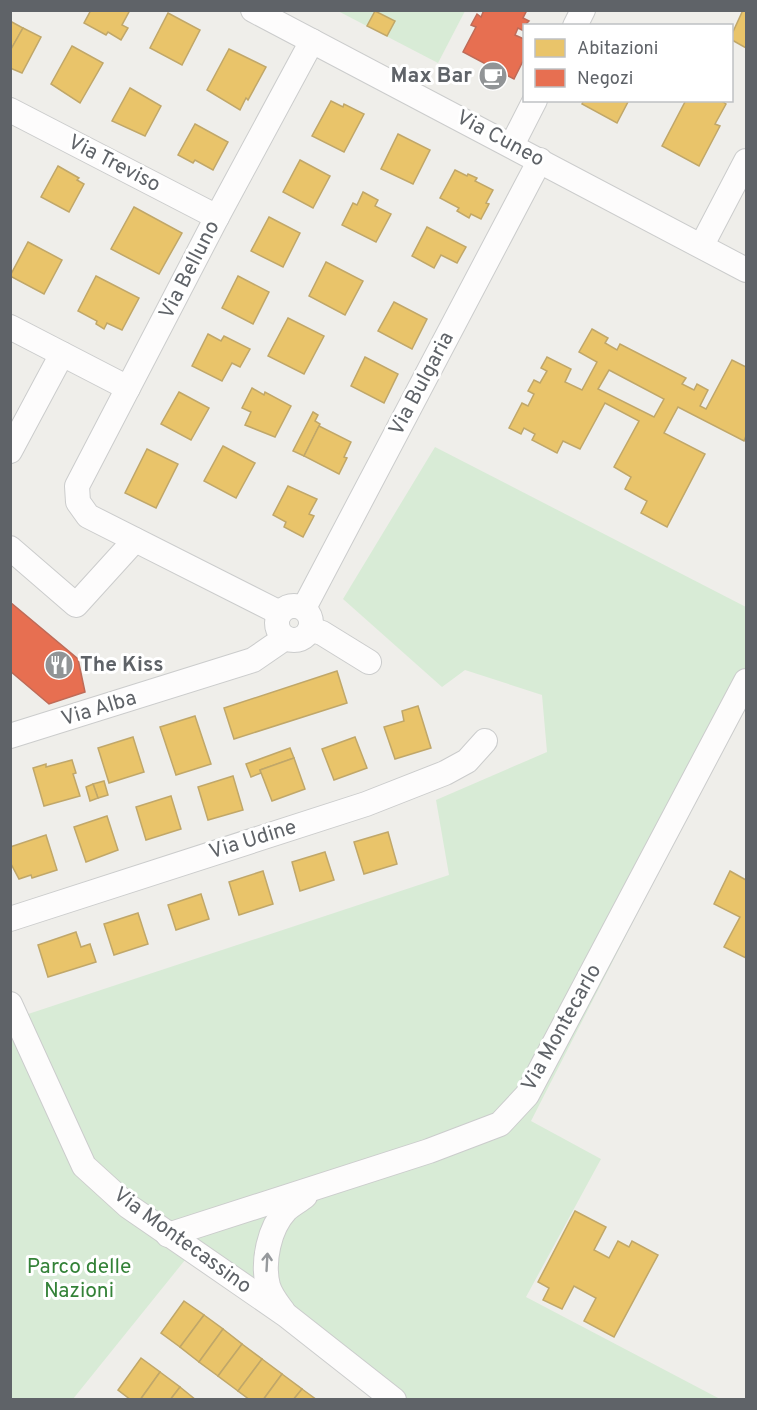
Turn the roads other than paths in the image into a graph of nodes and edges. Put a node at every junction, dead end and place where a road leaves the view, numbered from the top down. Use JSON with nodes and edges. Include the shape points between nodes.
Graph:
{"nodes":[{"id":1,"x":253,"y":10,"type":"edge"},
{"id":2,"x":583,"y":10,"type":"edge"},
{"id":3,"x":576,"y":24,"type":"edge"},
{"id":4,"x":312,"y":41,"type":"junction"},
{"id":5,"x":534,"y":102,"type":"edge"},
{"id":6,"x":10,"y":110,"type":"edge"},
{"id":7,"x":512,"y":145,"type":"junction"},
{"id":8,"x":540,"y":160,"type":"junction"},
{"id":9,"x":747,"y":161,"type":"edge"},
{"id":10,"x":217,"y":217,"type":"junction"},
{"id":11,"x":702,"y":245,"type":"junction"},
{"id":12,"x":747,"y":270,"type":"edge"},
{"id":13,"x":10,"y":327,"type":"edge"},
{"id":14,"x":62,"y":354,"type":"junction"},
{"id":15,"x":128,"y":388,"type":"junction"},
{"id":16,"x":10,"y":451,"type":"edge"},
{"id":17,"x":135,"y":540,"type":"junction"},
{"id":18,"x":10,"y":548,"type":"edge"},
{"id":19,"x":280,"y":613,"type":"junction"},
{"id":20,"x":307,"y":619,"type":"junction"},
{"id":21,"x":285,"y":638,"type":"junction"},
{"id":22,"x":369,"y":662,"type":"dead end"},
{"id":23,"x":747,"y":681,"type":"edge"},
{"id":24,"x":10,"y":736,"type":"edge"},
{"id":25,"x":485,"y":741,"type":"dead end"},
{"id":26,"x":10,"y":919,"type":"edge"},
{"id":27,"x":10,"y":1004,"type":"edge"},
{"id":28,"x":324,"y":1184,"type":"junction"},
{"id":29,"x":168,"y":1235,"type":"junction"},
{"id":30,"x":286,"y":1315,"type":"junction"},
{"id":31,"x":394,"y":1400,"type":"edge"}],
"edges":[{"from":1,"to":4,"type":"street","name":"Via Cuneo"},
{"from":2,"to":3,"type":"street"},
{"from":4,"to":7,"type":"street","name":"Via Cuneo"},
{"from":4,"to":10,"type":"street","name":"Via Belluno"},
{"from":5,"to":7,"type":"street"},
{"from":6,"to":10,"type":"street","name":"Via Treviso"},
{"from":7,"to":8,"type":"street","name":"Via Cuneo"},
{"from":8,"to":11,"type":"street","name":"Via Cuneo"},
{"from":8,"to":20,"type":"street","name":"Via Bulgaria"},
{"from":9,"to":11,"type":"street"},
{"from":10,"to":15,"type":"street","name":"Via Belluno"},
{"from":11,"to":12,"type":"street","name":"Via Cuneo"},
{"from":13,"to":14,"type":"street"},
{"from":14,"to":15,"type":"street"},
{"from":14,"to":16,"type":"street"},
{"from":15,"to":17,"type":"street","name":"Via Belluno","via":[[77,486],[78,502],[88,516]]},
{"from":17,"to":18,"type":"street","via":[[76,605]]},
{"from":17,"to":19,"type":"street"},
{"from":19,"to":20,"type":"street","via":[[288,606],[299,606]]},
{"from":19,"to":21,"type":"street","via":[[277,629]]},
{"from":20,"to":21,"type":"street","via":[[307,634],[297,640]]},
{"from":20,"to":22,"type":"street"},
{"from":21,"to":24,"type":"street","name":"Via Alba","via":[[253,660]]},
{"from":23,"to":28,"type":"street","name":"Via Montecarlo","via":[[527,1095],[500,1124]]},
{"from":25,"to":26,"type":"street","name":"Via Udine","via":[[467,761],[446,773],[366,804]]},
{"from":27,"to":29,"type":"street","name":"Via Montecassino","via":[[84,1166]]},
{"from":28,"to":29,"type":"street","name":"Via Montecarlo"},
{"from":30,"to":28,"type":"street","one_way":true,"via":[[268,1286],[269,1242],[286,1210]]},
{"from":29,"to":30,"type":"street","name":"Via Montecassino"},
{"from":30,"to":31,"type":"street","name":"Via Montecassino"}]}
